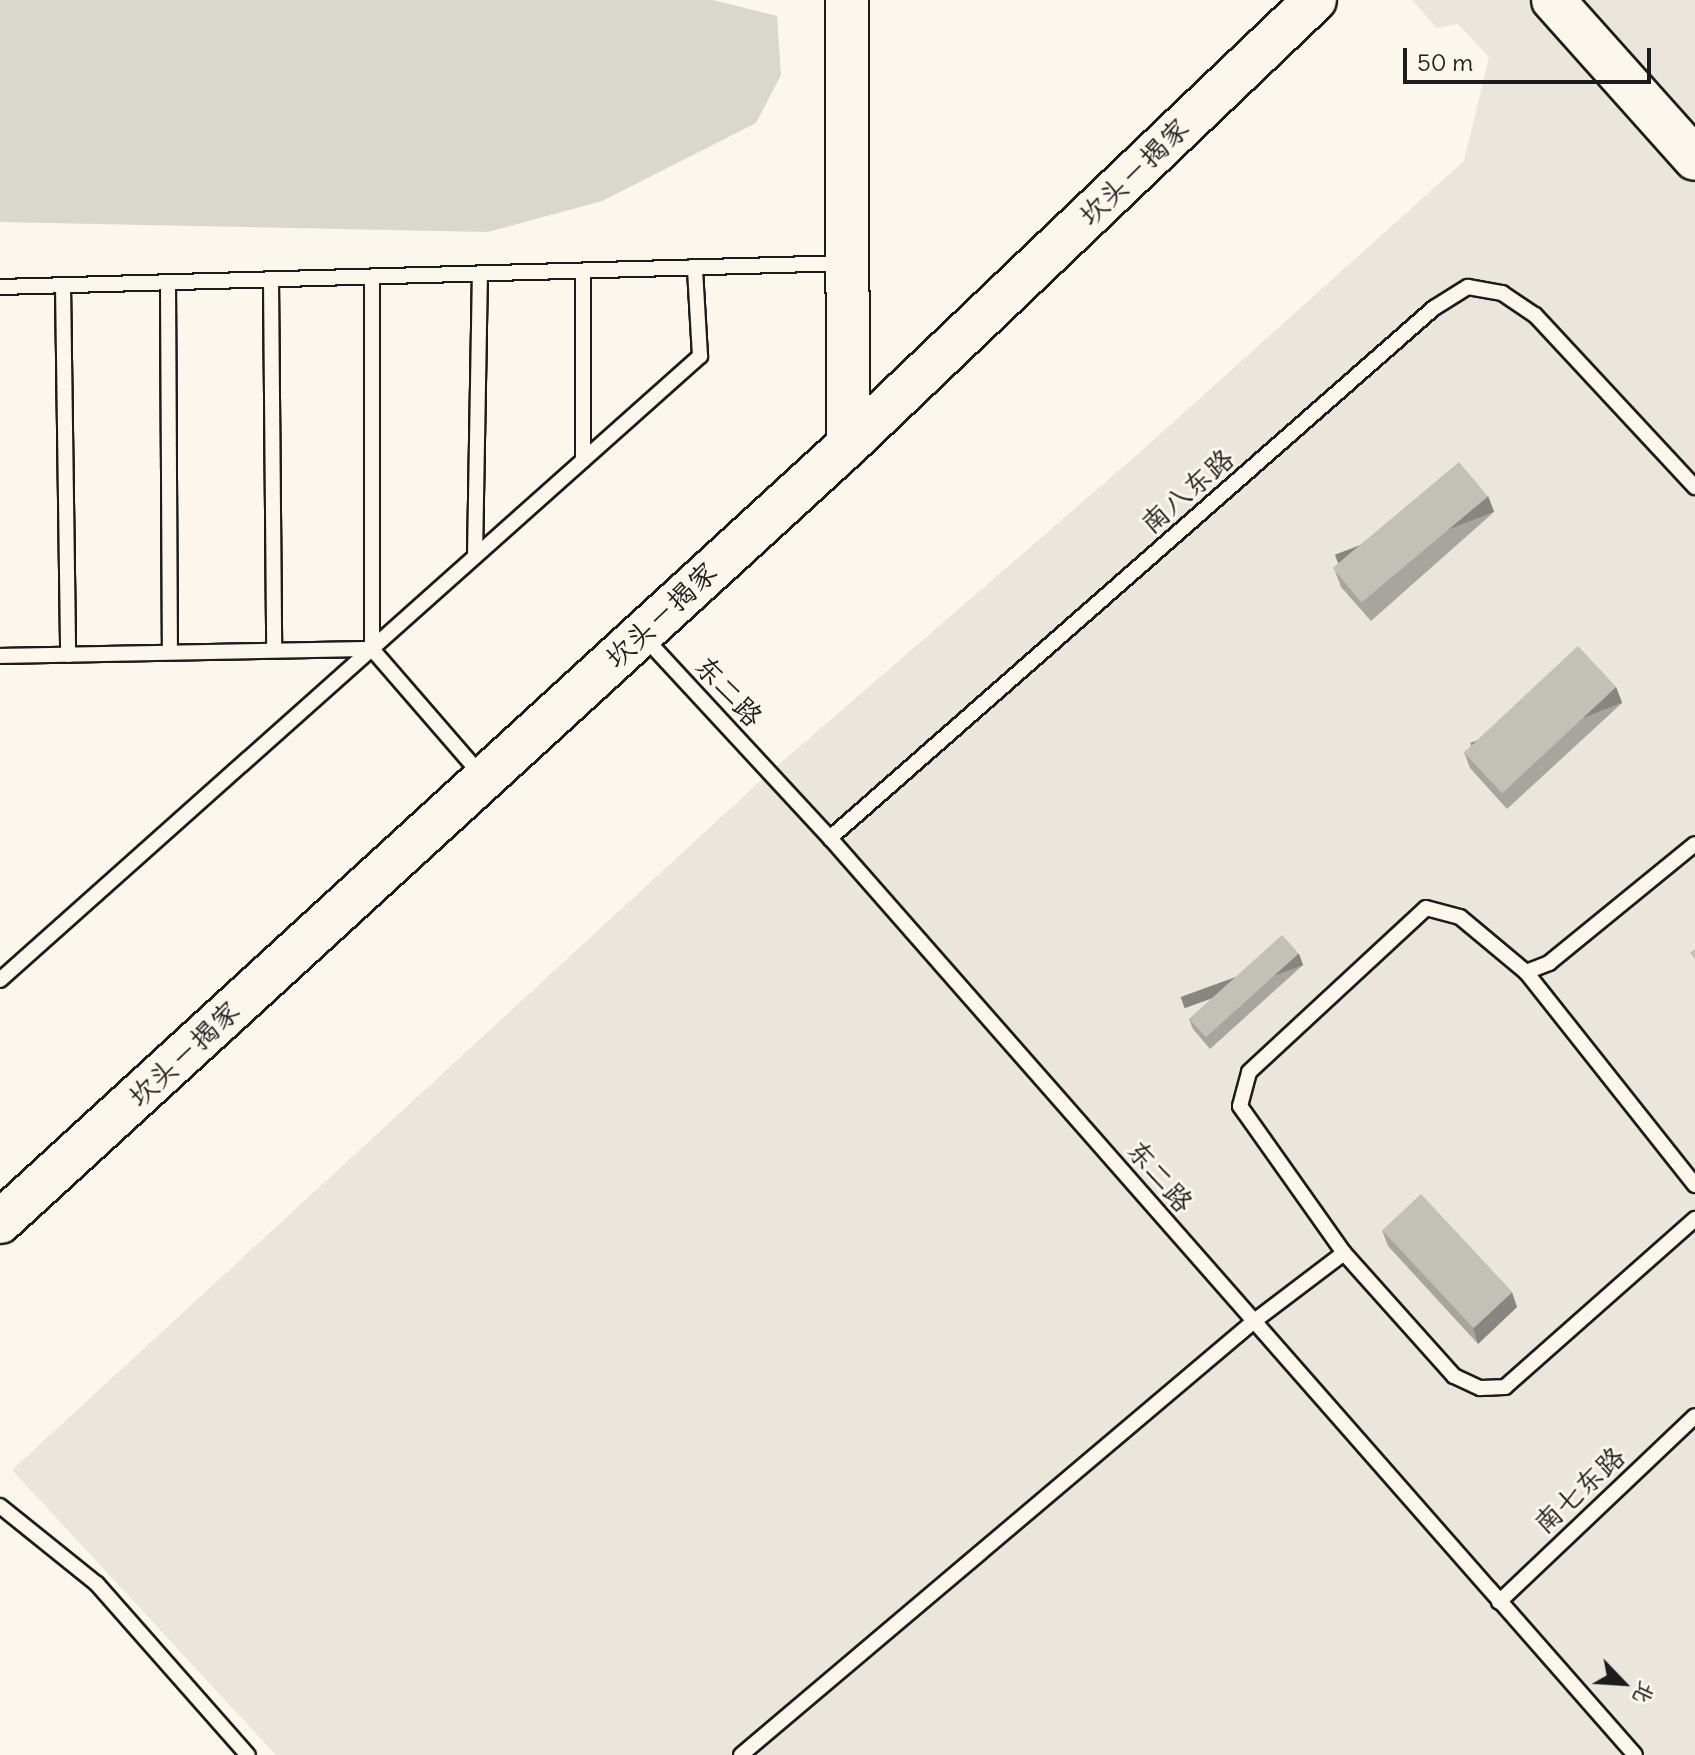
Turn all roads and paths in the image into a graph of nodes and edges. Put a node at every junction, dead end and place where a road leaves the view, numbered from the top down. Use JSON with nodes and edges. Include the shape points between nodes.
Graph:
{"nodes":[{"id":1,"x":847,"y":0,"type":"edge"},
{"id":2,"x":1315,"y":0,"type":"edge"},
{"id":3,"x":1553,"y":0,"type":"edge"},
{"id":4,"x":1695,"y":159,"type":"edge"},
{"id":5,"x":850,"y":263,"type":"junction"},
{"id":6,"x":695,"y":268,"type":"junction"},
{"id":7,"x":583,"y":271,"type":"junction"},
{"id":8,"x":480,"y":274,"type":"junction"},
{"id":9,"x":372,"y":278,"type":"junction"},
{"id":10,"x":271,"y":281,"type":"junction"},
{"id":11,"x":168,"y":284,"type":"junction"},
{"id":12,"x":63,"y":285,"type":"junction"},
{"id":13,"x":0,"y":287,"type":"edge"},
{"id":14,"x":848,"y":445,"type":"junction"},
{"id":15,"x":583,"y":460,"type":"junction"},
{"id":16,"x":1695,"y":487,"type":"edge"},
{"id":17,"x":475,"y":556,"type":"junction"},
{"id":18,"x":641,"y":634,"type":"junction"},
{"id":19,"x":274,"y":649,"type":"junction"},
{"id":20,"x":372,"y":649,"type":"junction"},
{"id":21,"x":170,"y":652,"type":"junction"},
{"id":22,"x":68,"y":655,"type":"junction"},
{"id":23,"x":0,"y":656,"type":"edge"},
{"id":24,"x":484,"y":778,"type":"junction"},
{"id":25,"x":830,"y":838,"type":"junction"},
{"id":26,"x":1695,"y":844,"type":"edge"},
{"id":27,"x":1526,"y":972,"type":"junction"},
{"id":28,"x":0,"y":980,"type":"edge"},
{"id":29,"x":1695,"y":1185,"type":"edge"},
{"id":30,"x":1695,"y":1219,"type":"edge"},
{"id":31,"x":0,"y":1222,"type":"edge"},
{"id":32,"x":1344,"y":1253,"type":"junction"},
{"id":33,"x":1253,"y":1322,"type":"junction"},
{"id":34,"x":1695,"y":1416,"type":"edge"},
{"id":35,"x":0,"y":1506,"type":"edge"},
{"id":36,"x":1499,"y":1602,"type":"junction"},
{"id":37,"x":248,"y":1755,"type":"edge"},
{"id":38,"x":741,"y":1755,"type":"edge"},
{"id":39,"x":1635,"y":1755,"type":"edge"}],
"edges":[{"from":1,"to":5,"type":"main road"},
{"from":2,"to":14,"type":"main road","name":"坎头－揭家"},
{"from":3,"to":4,"type":"main road"},
{"from":5,"to":6,"type":"lane"},
{"from":5,"to":14,"type":"main road"},
{"from":6,"to":7,"type":"lane"},
{"from":6,"to":15,"type":"lane","via":[[700,356]]},
{"from":7,"to":8,"type":"lane"},
{"from":7,"to":15,"type":"lane"},
{"from":8,"to":9,"type":"lane"},
{"from":8,"to":17,"type":"lane"},
{"from":9,"to":10,"type":"lane"},
{"from":9,"to":20,"type":"lane"},
{"from":10,"to":11,"type":"lane"},
{"from":10,"to":19,"type":"lane"},
{"from":11,"to":12,"type":"lane"},
{"from":11,"to":21,"type":"lane"},
{"from":12,"to":13,"type":"lane"},
{"from":12,"to":22,"type":"lane"},
{"from":14,"to":18,"type":"main road","name":"坎头－揭家"},
{"from":15,"to":17,"type":"lane"},
{"from":16,"to":25,"type":"lane","name":"南八东路","via":[[1589,368],[1517,301],[1484,287],[1451,294]]},
{"from":17,"to":20,"type":"lane"},
{"from":18,"to":24,"type":"main road","name":"坎头－揭家"},
{"from":18,"to":25,"type":"lane","name":"东二路"},
{"from":19,"to":20,"type":"lane"},
{"from":19,"to":21,"type":"lane"},
{"from":20,"to":24,"type":"lane"},
{"from":20,"to":28,"type":"lane"},
{"from":21,"to":22,"type":"lane"},
{"from":22,"to":23,"type":"lane"},
{"from":24,"to":31,"type":"main road","name":"坎头－揭家"},
{"from":25,"to":33,"type":"lane","name":"东二路"},
{"from":26,"to":27,"type":"lane","via":[[1549,963]]},
{"from":27,"to":29,"type":"lane"},
{"from":27,"to":32,"type":"lane","via":[[1460,917],[1426,908],[1249,1072],[1240,1106]]},
{"from":30,"to":32,"type":"lane","via":[[1505,1387],[1480,1388],[1454,1376]]},
{"from":32,"to":33,"type":"lane"},
{"from":33,"to":36,"type":"lane","name":"东二路"},
{"from":33,"to":38,"type":"lane"},
{"from":34,"to":36,"type":"lane","name":"南七东路"},
{"from":35,"to":37,"type":"lane","via":[[97,1584]]},
{"from":36,"to":39,"type":"lane","name":"东二路"}]}
